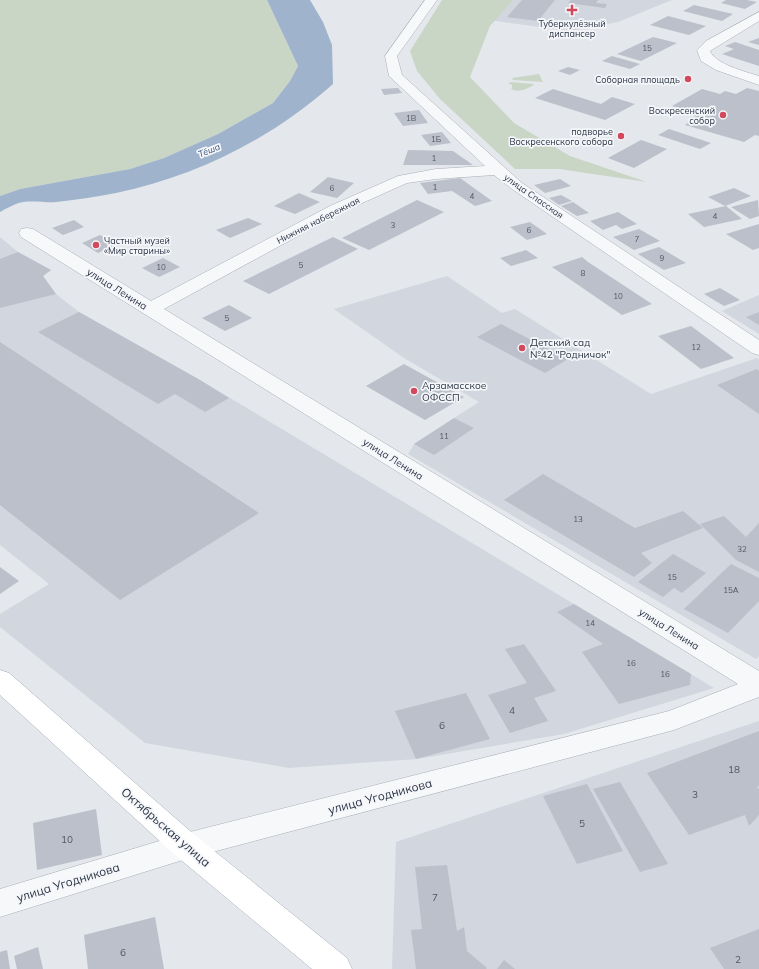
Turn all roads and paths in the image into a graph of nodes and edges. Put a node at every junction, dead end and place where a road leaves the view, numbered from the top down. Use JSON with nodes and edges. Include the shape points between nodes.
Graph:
{"nodes":[{"id":1,"x":431,"y":0,"type":"edge"},
{"id":2,"x":759,"y":16,"type":"edge"},
{"id":3,"x":759,"y":81,"type":"edge"},
{"id":4,"x":498,"y":170,"type":"junction"},
{"id":5,"x":27,"y":233,"type":"dead end"},
{"id":6,"x":150,"y":309,"type":"junction"},
{"id":7,"x":759,"y":349,"type":"edge"},
{"id":8,"x":0,"y":680,"type":"edge"},
{"id":9,"x":759,"y":685,"type":"edge"},
{"id":10,"x":186,"y":846,"type":"junction"},
{"id":11,"x":0,"y":903,"type":"edge"},
{"id":12,"x":336,"y":969,"type":"edge"}],
"edges":[{"from":1,"to":4,"type":"street","name":"улица Спасская","via":[[391,56],[396,76]]},
{"from":2,"to":3,"type":"street","via":[[704,50],[706,58],[721,67]]},
{"from":4,"to":6,"type":"street","name":"Нижняя набережная","via":[[436,174],[403,180],[336,209]]},
{"from":4,"to":7,"type":"street","name":"улица Спасская","via":[[517,186]]},
{"from":5,"to":6,"type":"street","name":"улица Ленина"},
{"from":6,"to":9,"type":"street","name":"улица Ленина"},
{"from":8,"to":10,"type":"main road","name":"Октябрьская улица"},
{"from":9,"to":10,"type":"street","name":"улица Угодникова","via":[[674,720]]},
{"from":10,"to":11,"type":"street","name":"улица Угодникова"},
{"from":10,"to":12,"type":"main road","name":"Октябрьская улица"}]}
